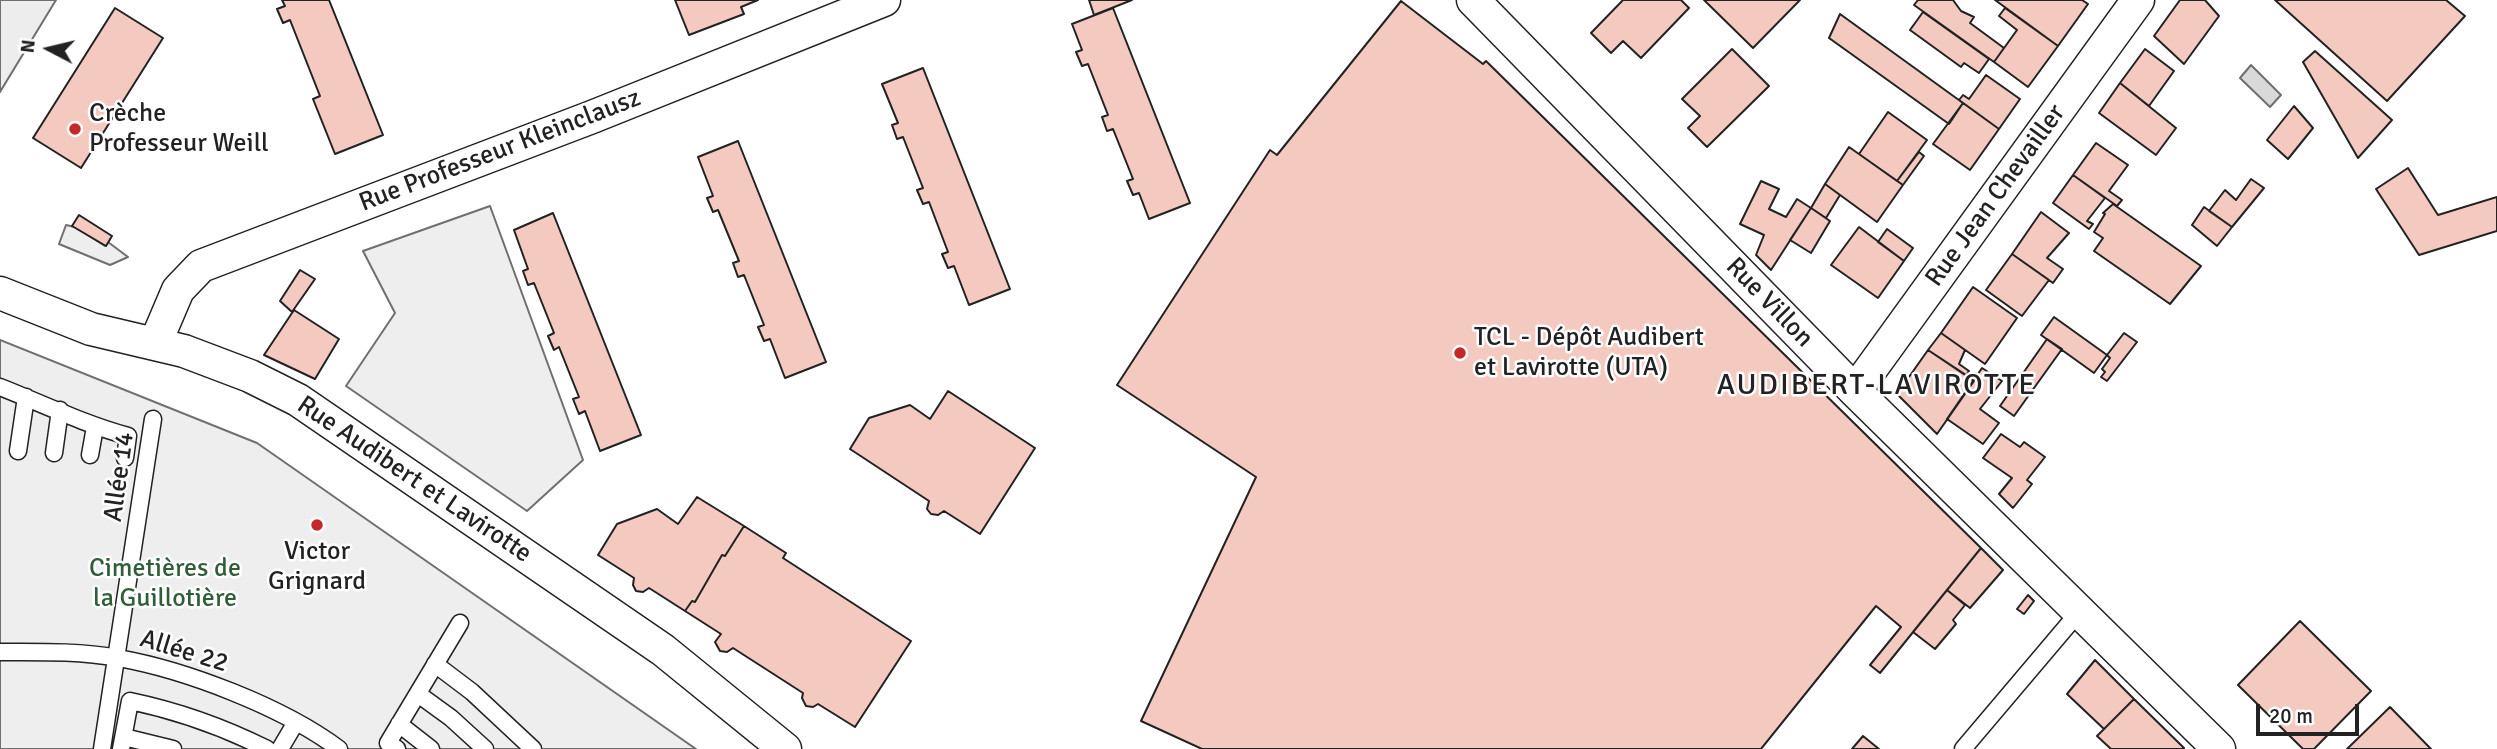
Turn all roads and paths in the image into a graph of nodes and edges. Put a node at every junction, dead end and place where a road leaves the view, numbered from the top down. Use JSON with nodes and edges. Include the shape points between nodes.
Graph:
{"nodes":[{"id":1,"x":884,"y":0,"type":"edge"},
{"id":2,"x":1473,"y":0,"type":"edge"},
{"id":3,"x":2137,"y":0,"type":"edge"},
{"id":4,"x":0,"y":293,"type":"edge"},
{"id":5,"x":155,"y":344,"type":"junction"},
{"id":6,"x":0,"y":387,"type":"edge"},
{"id":7,"x":1855,"y":391,"type":"junction"},
{"id":8,"x":26,"y":397,"type":"junction"},
{"id":9,"x":60,"y":410,"type":"junction"},
{"id":10,"x":153,"y":419,"type":"dead end"},
{"id":11,"x":95,"y":427,"type":"junction"},
{"id":12,"x":18,"y":451,"type":"dead end"},
{"id":13,"x":54,"y":453,"type":"dead end"},
{"id":14,"x":90,"y":455,"type":"dead end"},
{"id":15,"x":125,"y":458,"type":"dead end"},
{"id":16,"x":2079,"y":612,"type":"junction"},
{"id":17,"x":460,"y":623,"type":"dead end"},
{"id":18,"x":0,"y":652,"type":"edge"},
{"id":19,"x":116,"y":657,"type":"junction"},
{"id":20,"x":435,"y":664,"type":"junction"},
{"id":21,"x":418,"y":694,"type":"junction"},
{"id":22,"x":296,"y":722,"type":"junction"},
{"id":23,"x":400,"y":724,"type":"junction"},
{"id":24,"x":122,"y":743,"type":"edge"},
{"id":25,"x":102,"y":749,"type":"edge"},
{"id":26,"x":173,"y":749,"type":"edge"},
{"id":27,"x":267,"y":749,"type":"edge"},
{"id":28,"x":280,"y":749,"type":"edge"},
{"id":29,"x":339,"y":749,"type":"edge"},
{"id":30,"x":397,"y":749,"type":"edge"},
{"id":31,"x":430,"y":749,"type":"edge"},
{"id":32,"x":485,"y":749,"type":"edge"},
{"id":33,"x":533,"y":749,"type":"edge"},
{"id":34,"x":785,"y":749,"type":"edge"},
{"id":35,"x":1964,"y":749,"type":"edge"},
{"id":36,"x":2219,"y":749,"type":"edge"}],
"edges":[{"from":1,"to":5,"type":"street","name":"Rue Professeur Kleinclausz","via":[[201,266],[178,290]]},
{"from":2,"to":7,"type":"street","name":"Rue Villon"},
{"from":3,"to":7,"type":"street","name":"Rue Jean Chevailler"},
{"from":4,"to":5,"type":"street","name":"Rue Audibert et Lavirotte","via":[[91,329]]},
{"from":5,"to":34,"type":"street","name":"Rue Audibert et Lavirotte","via":[[250,376],[298,400],[663,650]]},
{"from":6,"to":8,"type":"lane"},
{"from":7,"to":16,"type":"street","name":"Rue Villon"},
{"from":8,"to":9,"type":"lane"},
{"from":8,"to":12,"type":"lane"},
{"from":9,"to":11,"type":"lane"},
{"from":9,"to":13,"type":"lane"},
{"from":10,"to":19,"type":"lane","name":"Allée 14"},
{"from":11,"to":14,"type":"lane"},
{"from":11,"to":15,"type":"lane","via":[[128,436]]},
{"from":16,"to":35,"type":"lane"},
{"from":16,"to":36,"type":"street","name":"Rue Villon"},
{"from":17,"to":20,"type":"lane"},
{"from":18,"to":19,"type":"lane","name":"Allée 22"},
{"from":19,"to":22,"type":"lane","name":"Allée 22","via":[[218,687]]},
{"from":19,"to":25,"type":"lane","name":"Allée 14"},
{"from":20,"to":21,"type":"lane"},
{"from":20,"to":33,"type":"lane"},
{"from":21,"to":23,"type":"lane"},
{"from":21,"to":32,"type":"lane"},
{"from":22,"to":28,"type":"lane"},
{"from":22,"to":29,"type":"lane","name":"Allée 22"},
{"from":23,"to":30,"type":"lane","via":[[388,743]]},
{"from":23,"to":31,"type":"lane"},
{"from":24,"to":26,"type":"lane"},
{"from":24,"to":27,"type":"lane","via":[[130,701],[205,721]]}]}
